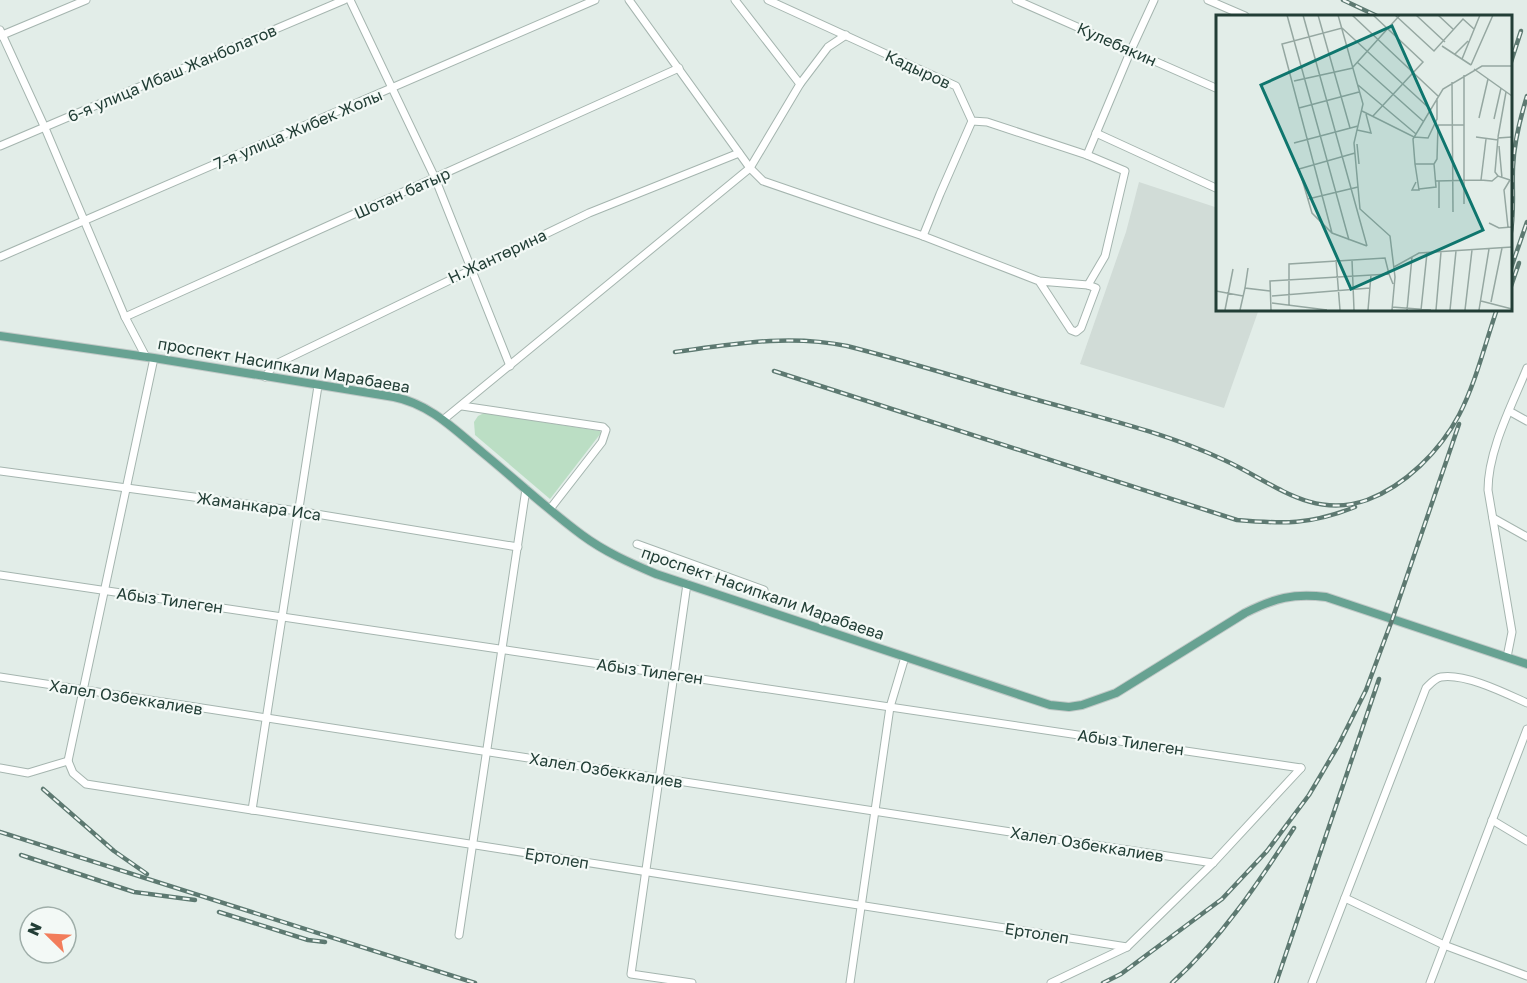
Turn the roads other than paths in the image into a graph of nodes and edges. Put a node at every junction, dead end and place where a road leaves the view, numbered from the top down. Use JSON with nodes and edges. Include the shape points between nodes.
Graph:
{"nodes":[{"id":1,"x":86,"y":0,"type":"edge"},
{"id":2,"x":344,"y":0,"type":"edge"},
{"id":3,"x":350,"y":0,"type":"edge"},
{"id":4,"x":595,"y":0,"type":"edge"},
{"id":5,"x":629,"y":0,"type":"edge"},
{"id":6,"x":735,"y":0,"type":"edge"},
{"id":7,"x":768,"y":0,"type":"edge"},
{"id":8,"x":1016,"y":0,"type":"edge"},
{"id":9,"x":1154,"y":0,"type":"edge"},
{"id":10,"x":1208,"y":0,"type":"edge"},
{"id":11,"x":1243,"y":15,"type":"edge"},
{"id":12,"x":1,"y":34,"type":"edge"},
{"id":13,"x":846,"y":35,"type":"junction"},
{"id":14,"x":1131,"y":50,"type":"junction"},
{"id":15,"x":679,"y":69,"type":"junction"},
{"id":16,"x":800,"y":84,"type":"junction"},
{"id":17,"x":393,"y":87,"type":"junction"},
{"id":18,"x":1216,"y":88,"type":"edge"},
{"id":19,"x":972,"y":121,"type":"junction"},
{"id":20,"x":45,"y":128,"type":"junction"},
{"id":21,"x":1096,"y":133,"type":"junction"},
{"id":22,"x":0,"y":146,"type":"edge"},
{"id":23,"x":739,"y":153,"type":"junction"},
{"id":24,"x":1087,"y":155,"type":"junction"},
{"id":25,"x":750,"y":168,"type":"junction"},
{"id":26,"x":435,"y":178,"type":"junction"},
{"id":27,"x":1216,"y":188,"type":"edge"},
{"id":28,"x":83,"y":222,"type":"junction"},
{"id":29,"x":923,"y":236,"type":"junction"},
{"id":30,"x":0,"y":257,"type":"edge"},
{"id":31,"x":471,"y":269,"type":"junction"},
{"id":32,"x":1039,"y":281,"type":"junction"},
{"id":33,"x":1088,"y":285,"type":"junction"},
{"id":34,"x":124,"y":317,"type":"junction"},
{"id":35,"x":0,"y":336,"type":"edge"},
{"id":36,"x":150,"y":357,"type":"junction"},
{"id":37,"x":510,"y":366,"type":"junction"},
{"id":38,"x":1527,"y":368,"type":"edge"},
{"id":39,"x":265,"y":377,"type":"junction"},
{"id":40,"x":318,"y":386,"type":"junction"},
{"id":41,"x":462,"y":406,"type":"junction"},
{"id":42,"x":1509,"y":411,"type":"junction"},
{"id":43,"x":443,"y":420,"type":"junction"},
{"id":44,"x":1527,"y":422,"type":"edge"},
{"id":45,"x":0,"y":471,"type":"edge"},
{"id":46,"x":126,"y":488,"type":"junction"},
{"id":47,"x":526,"y":489,"type":"junction"},
{"id":48,"x":550,"y":509,"type":"junction"},
{"id":49,"x":298,"y":511,"type":"junction"},
{"id":50,"x":1493,"y":518,"type":"junction"},
{"id":51,"x":1527,"y":537,"type":"edge"},
{"id":52,"x":637,"y":544,"type":"dead end"},
{"id":53,"x":518,"y":547,"type":"junction"},
{"id":54,"x":0,"y":574,"type":"edge"},
{"id":55,"x":687,"y":584,"type":"junction"},
{"id":56,"x":105,"y":590,"type":"junction"},
{"id":57,"x":764,"y":590,"type":"dead end"},
{"id":58,"x":282,"y":616,"type":"junction"},
{"id":59,"x":503,"y":649,"type":"junction"},
{"id":60,"x":905,"y":657,"type":"junction"},
{"id":61,"x":1507,"y":657,"type":"junction"},
{"id":62,"x":1527,"y":664,"type":"edge"},
{"id":63,"x":674,"y":675,"type":"junction"},
{"id":64,"x":0,"y":677,"type":"edge"},
{"id":65,"x":83,"y":690,"type":"junction"},
{"id":66,"x":1527,"y":703,"type":"edge"},
{"id":67,"x":890,"y":707,"type":"junction"},
{"id":68,"x":266,"y":718,"type":"junction"},
{"id":69,"x":1527,"y":729,"type":"edge"},
{"id":70,"x":487,"y":752,"type":"junction"},
{"id":71,"x":68,"y":761,"type":"junction"},
{"id":72,"x":0,"y":768,"type":"edge"},
{"id":73,"x":659,"y":778,"type":"junction"},
{"id":74,"x":252,"y":810,"type":"junction"},
{"id":75,"x":875,"y":812,"type":"junction"},
{"id":76,"x":1492,"y":820,"type":"junction"},
{"id":77,"x":1527,"y":841,"type":"edge"},
{"id":78,"x":472,"y":844,"type":"junction"},
{"id":79,"x":1213,"y":863,"type":"junction"},
{"id":80,"x":646,"y":872,"type":"junction"},
{"id":81,"x":1345,"y":898,"type":"junction"},
{"id":82,"x":861,"y":905,"type":"junction"},
{"id":83,"x":459,"y":935,"type":"dead end"},
{"id":84,"x":1444,"y":945,"type":"junction"},
{"id":85,"x":1127,"y":947,"type":"junction"},
{"id":86,"x":1527,"y":976,"type":"edge"},
{"id":87,"x":692,"y":983,"type":"edge"},
{"id":88,"x":850,"y":983,"type":"edge"},
{"id":89,"x":1051,"y":983,"type":"edge"},
{"id":90,"x":1312,"y":983,"type":"edge"},
{"id":91,"x":1430,"y":983,"type":"edge"}],
"edges":[{"from":1,"to":12,"type":"street"},
{"from":2,"to":20,"type":"street","name":"6-я улица Ибаш Жанболатов"},
{"from":3,"to":17,"type":"street"},
{"from":4,"to":17,"type":"street","name":"7-я улица Жибек Жолы"},
{"from":5,"to":15,"type":"street"},
{"from":6,"to":16,"type":"street"},
{"from":7,"to":13,"type":"street","name":"Кадыров"},
{"from":8,"to":14,"type":"street","name":"Кулебякин"},
{"from":9,"to":14,"type":"street"},
{"from":10,"to":11,"type":"street"},
{"from":12,"to":20,"type":"street"},
{"from":13,"to":16,"type":"street","via":[[828,47]]},
{"from":13,"to":19,"type":"street","name":"Кадыров","via":[[956,86]]},
{"from":14,"to":18,"type":"street","name":"Кулебякин"},
{"from":14,"to":21,"type":"street"},
{"from":15,"to":23,"type":"street"},
{"from":15,"to":26,"type":"street","name":"Шотан батыр"},
{"from":16,"to":25,"type":"street"},
{"from":17,"to":26,"type":"street"},
{"from":17,"to":28,"type":"street","name":"7-я улица Жибек Жолы"},
{"from":19,"to":24,"type":"street","via":[[987,122]]},
{"from":19,"to":29,"type":"street"},
{"from":20,"to":22,"type":"street","name":"6-я улица Ибаш Жанболатов"},
{"from":20,"to":28,"type":"street"},
{"from":21,"to":24,"type":"street"},
{"from":21,"to":27,"type":"street"},
{"from":23,"to":25,"type":"street"},
{"from":23,"to":31,"type":"street","name":"Н.Жантөрина","via":[[589,213]]},
{"from":24,"to":33,"type":"street","via":[[1125,171],[1105,256]]},
{"from":25,"to":29,"type":"street","via":[[763,181]]},
{"from":25,"to":37,"type":"street"},
{"from":26,"to":31,"type":"street"},
{"from":26,"to":34,"type":"street","name":"Шотан батыр"},
{"from":28,"to":30,"type":"street","name":"7-я улица Жибек Жолы"},
{"from":28,"to":34,"type":"street"},
{"from":29,"to":32,"type":"street"},
{"from":31,"to":37,"type":"street"},
{"from":31,"to":39,"type":"street","name":"Н.Жантөрина","via":[[274,364]]},
{"from":32,"to":33,"type":"street"},
{"from":32,"to":33,"type":"street","via":[[1076,332],[1081,328],[1095,288]]},
{"from":34,"to":36,"type":"street"},
{"from":35,"to":36,"type":"main road","name":"проспект Насипкали Марабаева"},
{"from":36,"to":39,"type":"main road","name":"проспект Насипкали Марабаева"},
{"from":36,"to":46,"type":"street"},
{"from":37,"to":41,"type":"street"},
{"from":38,"to":42,"type":"street"},
{"from":39,"to":40,"type":"main road","name":"проспект Насипкали Марабаева"},
{"from":40,"to":43,"type":"main road","name":"проспект Насипкали Марабаева","via":[[406,400]]},
{"from":40,"to":49,"type":"street"},
{"from":41,"to":43,"type":"street"},
{"from":41,"to":48,"type":"street","via":[[603,426],[606,430],[602,442]]},
{"from":42,"to":44,"type":"street"},
{"from":42,"to":50,"type":"street","via":[[1488,477]]},
{"from":43,"to":47,"type":"main road","name":"проспект Насипкали Марабаева"},
{"from":45,"to":46,"type":"street","name":"Жаманкара Иса"},
{"from":46,"to":49,"type":"street","name":"Жаманкара Иса"},
{"from":46,"to":56,"type":"street"},
{"from":47,"to":48,"type":"main road","name":"проспект Насипкали Марабаева"},
{"from":47,"to":53,"type":"street"},
{"from":48,"to":55,"type":"main road","name":"проспект Насипкали Марабаева","via":[[607,552]]},
{"from":49,"to":53,"type":"street","name":"Жаманкара Иса"},
{"from":49,"to":58,"type":"street"},
{"from":50,"to":51,"type":"street"},
{"from":50,"to":61,"type":"street","via":[[1512,632]]},
{"from":52,"to":57,"type":"street"},
{"from":53,"to":59,"type":"street"},
{"from":54,"to":56,"type":"street","name":"Абыз Тилеген"},
{"from":55,"to":60,"type":"main road","name":"проспект Насипкали Марабаева"},
{"from":55,"to":63,"type":"street"},
{"from":56,"to":58,"type":"street","name":"Абыз Тилеген"},
{"from":56,"to":65,"type":"street"},
{"from":58,"to":59,"type":"street","name":"Абыз Тилеген"},
{"from":58,"to":68,"type":"street"},
{"from":59,"to":63,"type":"street","name":"Абыз Тилеген"},
{"from":59,"to":70,"type":"street"},
{"from":60,"to":61,"type":"main road","name":"проспект Насипкали Марабаева","via":[[1050,705],[1082,705],[1116,693],[1253,609],[1305,594],[1326,597]]},
{"from":60,"to":67,"type":"street"},
{"from":61,"to":62,"type":"main road","name":"проспект Насипкали Марабаева"},
{"from":63,"to":67,"type":"street","name":"Абыз Тилеген"},
{"from":63,"to":73,"type":"street"},
{"from":64,"to":65,"type":"street","name":"Халел Озбеккалиев"},
{"from":65,"to":68,"type":"street","name":"Халел Озбеккалиев"},
{"from":65,"to":71,"type":"street"},
{"from":66,"to":81,"type":"street","via":[[1456,677],[1438,677],[1426,688]]},
{"from":67,"to":75,"type":"street"},
{"from":67,"to":79,"type":"street","name":"Абыз Тилеген","via":[[1301,768]]},
{"from":68,"to":70,"type":"street","name":"Халел Озбеккалиев"},
{"from":68,"to":74,"type":"street"},
{"from":69,"to":76,"type":"street"},
{"from":70,"to":73,"type":"street","name":"Халел Озбеккалиев"},
{"from":70,"to":78,"type":"street"},
{"from":71,"to":72,"type":"street","via":[[28,773]]},
{"from":71,"to":74,"type":"street","name":"Ертолеп","via":[[73,774],[86,784]]},
{"from":73,"to":75,"type":"street","name":"Халел Озбеккалиев"},
{"from":73,"to":80,"type":"street"},
{"from":74,"to":78,"type":"street","name":"Ертолеп"},
{"from":75,"to":79,"type":"street","name":"Халел Озбеккалиев"},
{"from":75,"to":82,"type":"street"},
{"from":76,"to":77,"type":"street"},
{"from":76,"to":84,"type":"street"},
{"from":78,"to":80,"type":"street","name":"Ертолеп"},
{"from":78,"to":83,"type":"street"},
{"from":79,"to":85,"type":"street"},
{"from":80,"to":82,"type":"street","name":"Ертолеп"},
{"from":80,"to":87,"type":"street","via":[[631,974]]},
{"from":81,"to":84,"type":"street"},
{"from":81,"to":90,"type":"street"},
{"from":82,"to":85,"type":"street","name":"Ертолеп"},
{"from":82,"to":88,"type":"street"},
{"from":84,"to":86,"type":"street"},
{"from":84,"to":91,"type":"street"},
{"from":85,"to":89,"type":"street"}]}
